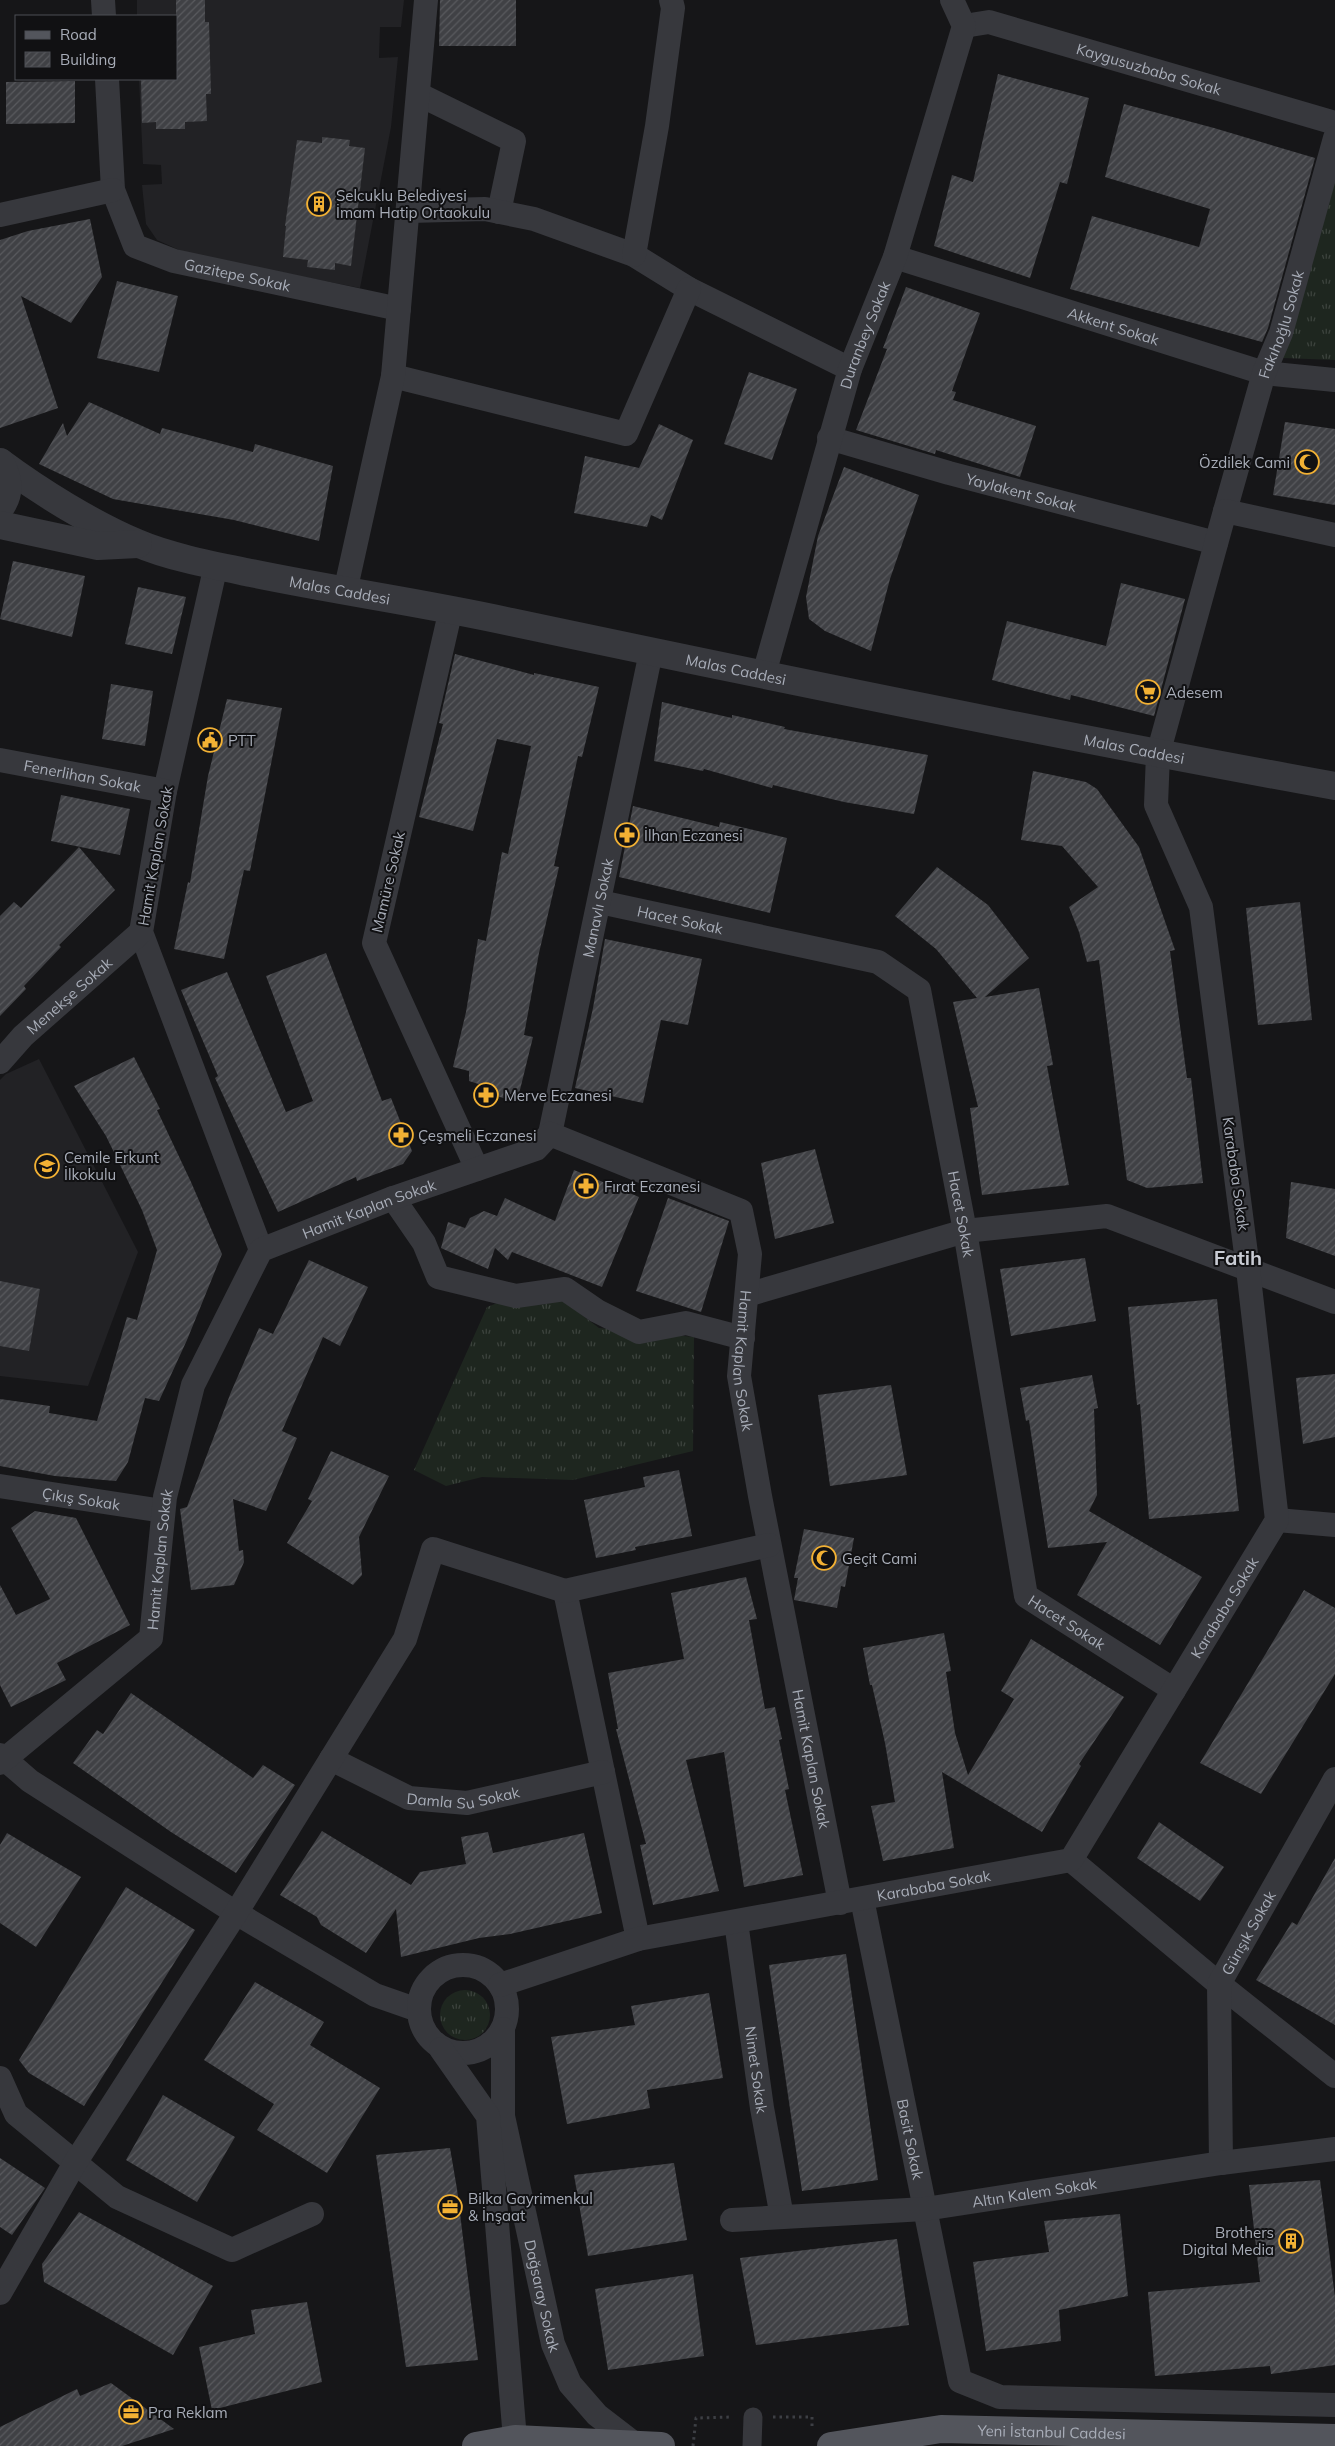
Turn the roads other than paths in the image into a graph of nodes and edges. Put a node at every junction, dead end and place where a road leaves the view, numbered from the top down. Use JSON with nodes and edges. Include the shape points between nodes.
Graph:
{"nodes":[{"id":1,"x":103,"y":0,"type":"edge"},
{"id":2,"x":426,"y":0,"type":"edge"},
{"id":3,"x":671,"y":0,"type":"edge"},
{"id":4,"x":952,"y":0,"type":"edge"},
{"id":5,"x":104,"y":15,"type":"edge"},
{"id":6,"x":964,"y":26,"type":"junction"},
{"id":7,"x":107,"y":80,"type":"edge"},
{"id":8,"x":418,"y":94,"type":"junction"},
{"id":9,"x":1335,"y":123,"type":"edge"},
{"id":10,"x":1335,"y":138,"type":"edge"},
{"id":11,"x":113,"y":190,"type":"junction"},
{"id":12,"x":409,"y":211,"type":"junction"},
{"id":13,"x":498,"y":212,"type":"junction"},
{"id":14,"x":0,"y":215,"type":"edge"},
{"id":15,"x":634,"y":255,"type":"junction"},
{"id":16,"x":895,"y":257,"type":"junction"},
{"id":17,"x":689,"y":290,"type":"junction"},
{"id":18,"x":399,"y":309,"type":"junction"},
{"id":19,"x":850,"y":369,"type":"junction"},
{"id":20,"x":1264,"y":373,"type":"junction"},
{"id":21,"x":393,"y":376,"type":"junction"},
{"id":22,"x":1335,"y":380,"type":"edge"},
{"id":23,"x":829,"y":438,"type":"junction"},
{"id":24,"x":0,"y":462,"type":"edge"},
{"id":25,"x":0,"y":508,"type":"edge"},
{"id":26,"x":1225,"y":510,"type":"junction"},
{"id":27,"x":0,"y":525,"type":"edge"},
{"id":28,"x":1335,"y":535,"type":"edge"},
{"id":29,"x":1216,"y":543,"type":"junction"},
{"id":30,"x":140,"y":544,"type":"junction"},
{"id":31,"x":216,"y":565,"type":"junction"},
{"id":32,"x":345,"y":592,"type":"junction"},
{"id":33,"x":450,"y":609,"type":"junction"},
{"id":34,"x":651,"y":652,"type":"junction"},
{"id":35,"x":764,"y":674,"type":"junction"},
{"id":36,"x":1158,"y":754,"type":"junction"},
{"id":37,"x":0,"y":760,"type":"edge"},
{"id":38,"x":1335,"y":786,"type":"edge"},
{"id":39,"x":165,"y":790,"type":"junction"},
{"id":40,"x":600,"y":902,"type":"junction"},
{"id":41,"x":141,"y":932,"type":"junction"},
{"id":42,"x":0,"y":1062,"type":"edge"},
{"id":43,"x":550,"y":1134,"type":"junction"},
{"id":44,"x":477,"y":1169,"type":"junction"},
{"id":45,"x":393,"y":1198,"type":"junction"},
{"id":46,"x":965,"y":1231,"type":"junction"},
{"id":47,"x":261,"y":1250,"type":"junction"},
{"id":48,"x":1248,"y":1269,"type":"junction"},
{"id":49,"x":747,"y":1295,"type":"junction"},
{"id":50,"x":1335,"y":1302,"type":"edge"},
{"id":51,"x":743,"y":1338,"type":"junction"},
{"id":52,"x":0,"y":1486,"type":"edge"},
{"id":53,"x":163,"y":1511,"type":"junction"},
{"id":54,"x":1277,"y":1520,"type":"junction"},
{"id":55,"x":1335,"y":1525,"type":"edge"},
{"id":56,"x":769,"y":1545,"type":"junction"},
{"id":57,"x":565,"y":1591,"type":"junction"},
{"id":58,"x":1174,"y":1690,"type":"junction"},
{"id":59,"x":1,"y":1759,"type":"edge"},
{"id":60,"x":331,"y":1759,"type":"junction"},
{"id":61,"x":603,"y":1772,"type":"junction"},
{"id":62,"x":1335,"y":1779,"type":"edge"},
{"id":63,"x":1070,"y":1860,"type":"junction"},
{"id":64,"x":851,"y":1901,"type":"junction"},
{"id":65,"x":236,"y":1913,"type":"junction"},
{"id":66,"x":736,"y":1922,"type":"junction"},
{"id":67,"x":638,"y":1939,"type":"junction"},
{"id":68,"x":1219,"y":1984,"type":"junction"},
{"id":69,"x":500,"y":1985,"type":"junction"},
{"id":70,"x":418,"y":2010,"type":"junction"},
{"id":71,"x":503,"y":2029,"type":"junction"},
{"id":72,"x":441,"y":2049,"type":"junction"},
{"id":73,"x":1335,"y":2076,"type":"edge"},
{"id":74,"x":0,"y":2078,"type":"edge"},
{"id":75,"x":1335,"y":2148,"type":"edge"},
{"id":76,"x":75,"y":2163,"type":"junction"},
{"id":77,"x":1221,"y":2163,"type":"junction"},
{"id":78,"x":925,"y":2209,"type":"junction"},
{"id":79,"x":312,"y":2214,"type":"dead end"},
{"id":80,"x":782,"y":2217,"type":"junction"},
{"id":81,"x":732,"y":2220,"type":"dead end"},
{"id":82,"x":0,"y":2293,"type":"edge"},
{"id":83,"x":1335,"y":2405,"type":"edge"},
{"id":84,"x":753,"y":2416,"type":"dead end"},
{"id":85,"x":1335,"y":2438,"type":"edge"},
{"id":86,"x":515,"y":2439,"type":"junction"},
{"id":87,"x":648,"y":2445,"type":"edge"},
{"id":88,"x":476,"y":2446,"type":"edge"},
{"id":89,"x":752,"y":2446,"type":"edge"},
{"id":90,"x":831,"y":2446,"type":"edge"}],
"edges":[{"from":1,"to":5,"type":"street"},
{"from":2,"to":8,"type":"street"},
{"from":3,"to":15,"type":"street","via":[[673,8],[657,126]]},
{"from":4,"to":6,"type":"street"},
{"from":6,"to":9,"type":"street","name":"Kaygusuzbaba Sokak","via":[[989,22]]},
{"from":6,"to":16,"type":"street","name":"Duranbey Sokak"},
{"from":7,"to":11,"type":"street","name":"Gazitepe Sokak"},
{"from":8,"to":12,"type":"street"},
{"from":8,"to":13,"type":"street","via":[[514,141]]},
{"from":10,"to":20,"type":"street","name":"Fakıhoğlu Sokak","via":[[1281,333]]},
{"from":11,"to":14,"type":"street"},
{"from":11,"to":18,"type":"street","name":"Gazitepe Sokak","via":[[135,246],[174,261]]},
{"from":12,"to":13,"type":"street","via":[[485,209]]},
{"from":12,"to":18,"type":"street"},
{"from":13,"to":15,"type":"street","via":[[534,219]]},
{"from":15,"to":17,"type":"street"},
{"from":16,"to":19,"type":"street","name":"Duranbey Sokak"},
{"from":16,"to":20,"type":"street","name":"Akkent Sokak"},
{"from":17,"to":19,"type":"street"},
{"from":17,"to":21,"type":"street","via":[[626,434]]},
{"from":18,"to":21,"type":"street"},
{"from":19,"to":23,"type":"street","name":"Duranbey Sokak"},
{"from":20,"to":22,"type":"street","name":"Akkent Sokak"},
{"from":20,"to":26,"type":"street","name":"Fakıhoğlu Sokak"},
{"from":21,"to":32,"type":"street"},
{"from":23,"to":29,"type":"street","name":"Yaylakent Sokak"},
{"from":23,"to":35,"type":"street","name":"Duranbey Sokak"},
{"from":24,"to":25,"type":"street","via":[[8,484]]},
{"from":24,"to":30,"type":"street","via":[[24,480]]},
{"from":26,"to":28,"type":"street"},
{"from":26,"to":29,"type":"street","name":"Fakıhoğlu Sokak"},
{"from":27,"to":30,"type":"street","via":[[98,546]]},
{"from":29,"to":36,"type":"street","name":"Karababa Sokak"},
{"from":30,"to":31,"type":"street","name":"Malas Caddesi"},
{"from":31,"to":32,"type":"street","name":"Malas Caddesi"},
{"from":31,"to":39,"type":"street","name":"Hamit Kaplan Sokak"},
{"from":32,"to":33,"type":"street","name":"Malas Caddesi"},
{"from":33,"to":34,"type":"street","name":"Malas Caddesi"},
{"from":33,"to":44,"type":"street","name":"Mamüre Sokak","via":[[374,944]]},
{"from":34,"to":35,"type":"street","name":"Malas Caddesi"},
{"from":34,"to":40,"type":"street","name":"Manavlı Sokak"},
{"from":35,"to":36,"type":"street","name":"Malas Caddesi"},
{"from":36,"to":38,"type":"street","name":"Malas Caddesi"},
{"from":36,"to":48,"type":"street","name":"Karababa Sokak","via":[[1156,805],[1200,907]]},
{"from":37,"to":39,"type":"street","name":"Fenerlihan Sokak"},
{"from":39,"to":41,"type":"street","name":"Hamit Kaplan Sokak"},
{"from":40,"to":43,"type":"street","name":"Manavlı Sokak"},
{"from":40,"to":46,"type":"street","name":"Hacet Sokak","via":[[878,962],[919,990]]},
{"from":41,"to":42,"type":"street","name":"Menekşe Sokak","via":[[24,1036]]},
{"from":41,"to":47,"type":"street","name":"Hamit Kaplan Sokak"},
{"from":43,"to":44,"type":"street","name":"Hamit Kaplan Sokak","via":[[536,1149]]},
{"from":43,"to":49,"type":"street","name":"Hamit Kaplan Sokak","via":[[740,1211],[750,1254]]},
{"from":44,"to":45,"type":"street","name":"Hamit Kaplan Sokak"},
{"from":45,"to":47,"type":"street","name":"Hamit Kaplan Sokak"},
{"from":45,"to":51,"type":"street","via":[[424,1243],[438,1277],[516,1296],[565,1289],[597,1311],[639,1332],[686,1323]]},
{"from":46,"to":48,"type":"street","via":[[1107,1216]]},
{"from":46,"to":49,"type":"street"},
{"from":46,"to":58,"type":"street","name":"Hacet Sokak","via":[[1026,1596]]},
{"from":47,"to":53,"type":"street","name":"Hamit Kaplan Sokak","via":[[193,1385]]},
{"from":48,"to":50,"type":"street"},
{"from":48,"to":54,"type":"street","name":"Karababa Sokak"},
{"from":49,"to":51,"type":"street","name":"Hamit Kaplan Sokak"},
{"from":51,"to":56,"type":"street","name":"Hamit Kaplan Sokak","via":[[739,1376]]},
{"from":52,"to":53,"type":"street","name":"Çıkış Sokak"},
{"from":53,"to":59,"type":"street","name":"Hamit Kaplan Sokak","via":[[151,1638]]},
{"from":54,"to":55,"type":"street"},
{"from":54,"to":58,"type":"street","name":"Karababa Sokak"},
{"from":56,"to":57,"type":"street"},
{"from":56,"to":64,"type":"street","name":"Hamit Kaplan Sokak"},
{"from":57,"to":60,"type":"street","via":[[433,1549],[405,1639]]},
{"from":57,"to":61,"type":"street"},
{"from":58,"to":63,"type":"street","name":"Karababa Sokak"},
{"from":59,"to":65,"type":"street","via":[[30,1781]]},
{"from":60,"to":61,"type":"street","name":"Damla Su Sokak","via":[[409,1798],[467,1803]]},
{"from":60,"to":65,"type":"street"},
{"from":61,"to":67,"type":"street"},
{"from":62,"to":68,"type":"street","name":"Gürışık Sokak"},
{"from":63,"to":64,"type":"street","name":"Karababa Sokak"},
{"from":63,"to":68,"type":"street"},
{"from":64,"to":66,"type":"street","name":"Karababa Sokak"},
{"from":64,"to":78,"type":"street","name":"Basit Sokak"},
{"from":65,"to":70,"type":"street","via":[[375,1994]]},
{"from":65,"to":76,"type":"street"},
{"from":66,"to":67,"type":"street","name":"Karababa Sokak"},
{"from":66,"to":80,"type":"street","name":"Nimet Sokak","via":[[762,2108]]},
{"from":67,"to":69,"type":"street","name":"Karababa Sokak"},
{"from":68,"to":73,"type":"street"},
{"from":68,"to":77,"type":"street","name":"Gürışık Sokak"},
{"from":69,"to":70,"type":"street","via":[[490,1973],[476,1966],[446,1968],[432,1976],[424,1988]]},
{"from":69,"to":71,"type":"street","via":[[506,1998],[507,2014]]},
{"from":70,"to":72,"type":"street","via":[[422,2028]]},
{"from":71,"to":72,"type":"street","via":[[494,2042],[481,2050],[468,2054]]},
{"from":71,"to":87,"type":"street","name":"Dağsaray Sokak","via":[[503,2116],[554,2344],[570,2384],[597,2415]]},
{"from":72,"to":86,"type":"street","via":[[488,2116]]},
{"from":74,"to":76,"type":"street","via":[[16,2114]]},
{"from":75,"to":77,"type":"street","name":"Altın Kalem Sokak"},
{"from":76,"to":79,"type":"street","via":[[117,2197],[232,2250]]},
{"from":76,"to":82,"type":"street"},
{"from":77,"to":78,"type":"street","name":"Altın Kalem Sokak"},
{"from":78,"to":80,"type":"street","name":"Altın Kalem Sokak"},
{"from":78,"to":83,"type":"street","name":"Basit Sokak","via":[[960,2381],[1000,2397]]},
{"from":80,"to":81,"type":"street","name":"Altın Kalem Sokak"},
{"from":84,"to":89,"type":"street"},
{"from":85,"to":90,"type":"main road","name":"Yeni İstanbul Caddesi","via":[[941,2429]]},
{"from":86,"to":87,"type":"main road"},
{"from":86,"to":88,"type":"main road"}]}
